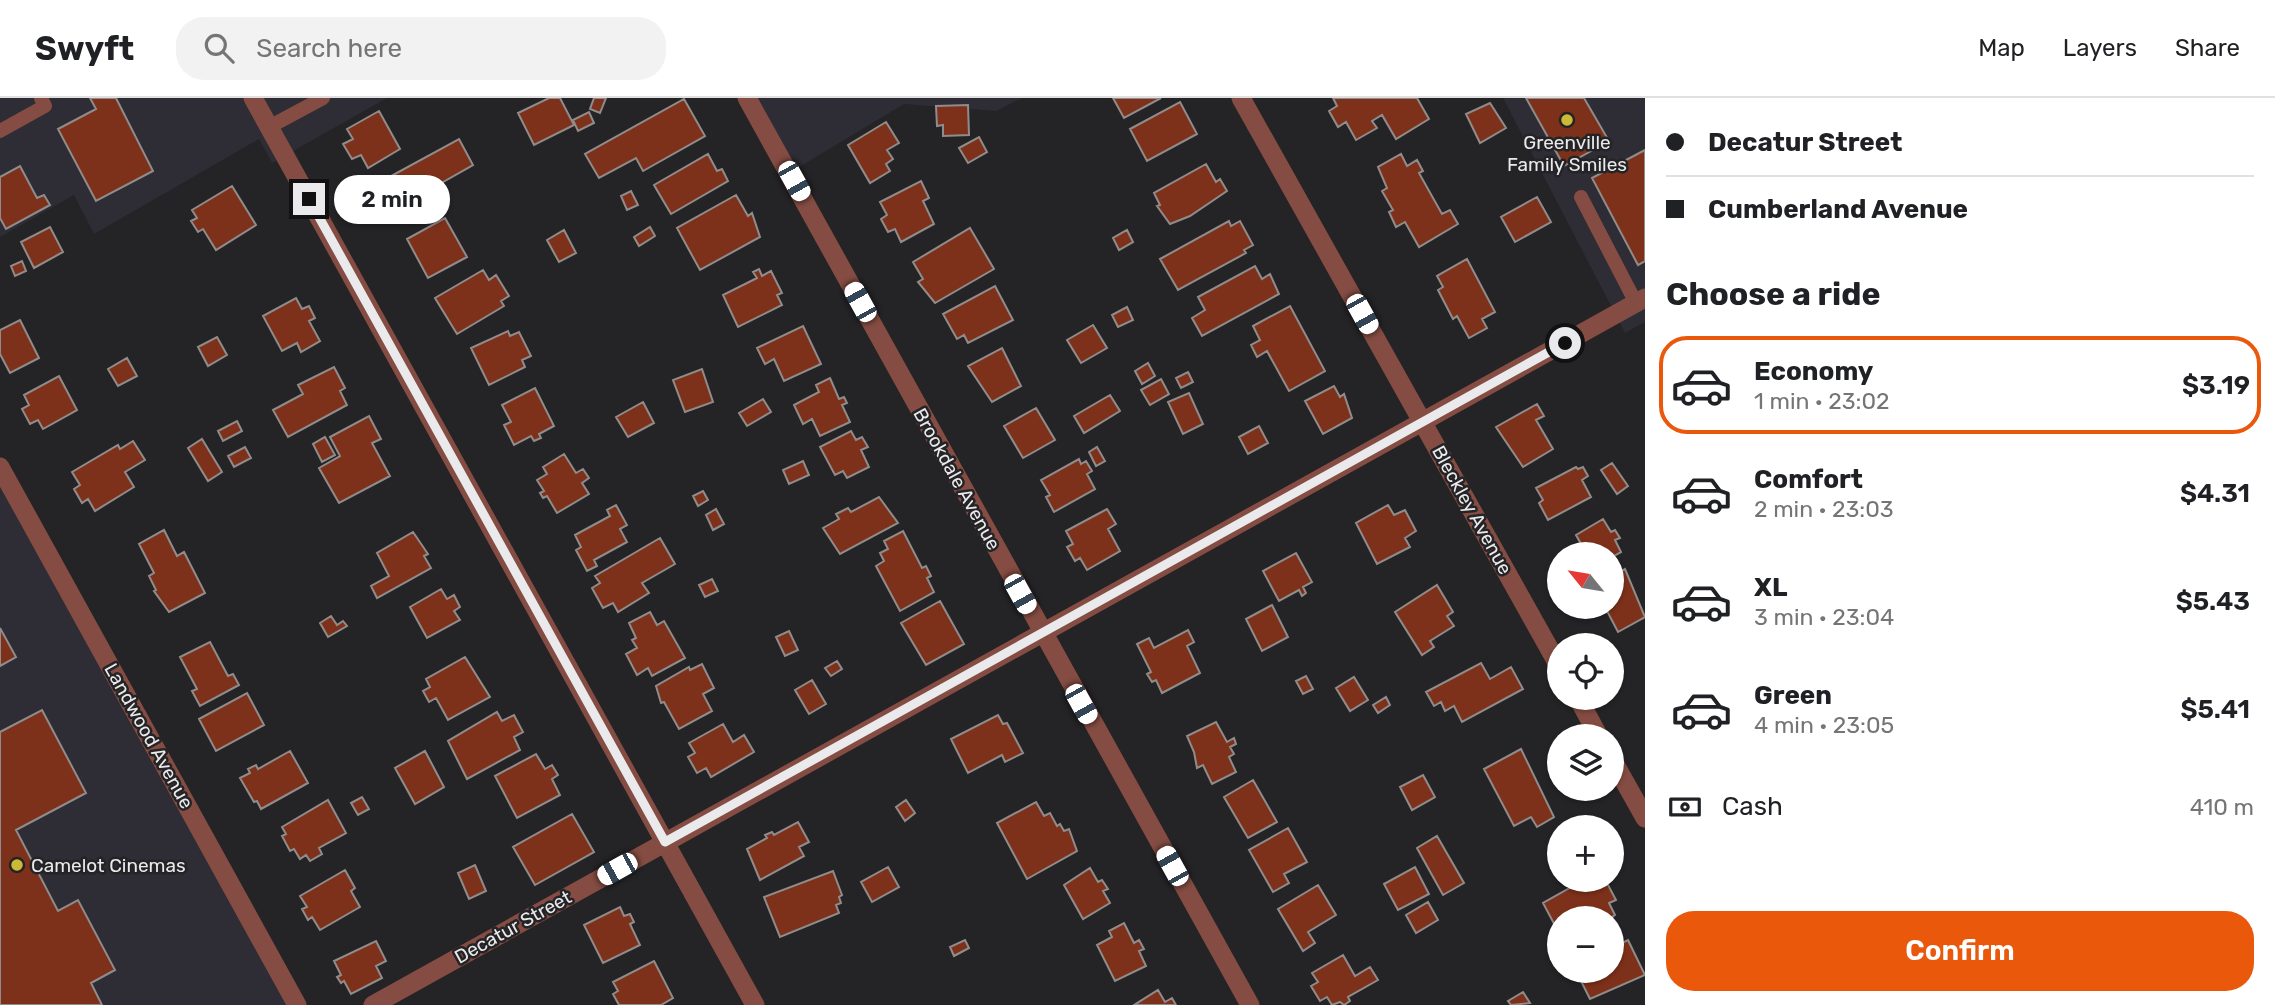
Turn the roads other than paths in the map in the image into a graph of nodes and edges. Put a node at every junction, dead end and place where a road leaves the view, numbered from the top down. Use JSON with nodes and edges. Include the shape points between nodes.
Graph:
{"nodes":[{"id":1,"x":41,"y":98,"type":"edge"},
{"id":2,"x":253,"y":98,"type":"edge"},
{"id":3,"x":748,"y":98,"type":"edge"},
{"id":4,"x":1241,"y":98,"type":"edge"},
{"id":5,"x":316,"y":100,"type":"edge"},
{"id":6,"x":269,"y":127,"type":"junction"},
{"id":7,"x":0,"y":131,"type":"edge"},
{"id":8,"x":1581,"y":197,"type":"dead end"},
{"id":9,"x":1640,"y":301,"type":"edge"},
{"id":10,"x":1422,"y":423,"type":"junction"},
{"id":11,"x":0,"y":467,"type":"edge"},
{"id":12,"x":1042,"y":634,"type":"junction"},
{"id":13,"x":1547,"y":645,"type":"edge"},
{"id":14,"x":1624,"y":780,"type":"edge"},
{"id":15,"x":1645,"y":818,"type":"edge"},
{"id":16,"x":665,"y":842,"type":"junction"},
{"id":17,"x":297,"y":1005,"type":"edge"},
{"id":18,"x":373,"y":1005,"type":"edge"},
{"id":19,"x":755,"y":1005,"type":"edge"},
{"id":20,"x":1250,"y":1005,"type":"edge"}],
"edges":[{"from":1,"to":7,"type":"lane","via":[[45,106]]},
{"from":2,"to":6,"type":"street"},
{"from":3,"to":12,"type":"street","name":"Brookdale Avenue"},
{"from":4,"to":10,"type":"street","name":"Bleckley Avenue"},
{"from":5,"to":6,"type":"lane"},
{"from":6,"to":16,"type":"street"},
{"from":8,"to":9,"type":"lane"},
{"from":9,"to":10,"type":"street","name":"Decatur Street"},
{"from":10,"to":12,"type":"street","name":"Decatur Street"},
{"from":10,"to":13,"type":"street","name":"Bleckley Avenue"},
{"from":11,"to":17,"type":"street","name":"Landwood Avenue"},
{"from":12,"to":16,"type":"street","name":"Decatur Street"},
{"from":12,"to":20,"type":"street","name":"Brookdale Avenue"},
{"from":14,"to":15,"type":"street"},
{"from":16,"to":18,"type":"street","name":"Decatur Street"},
{"from":16,"to":19,"type":"street"}]}
